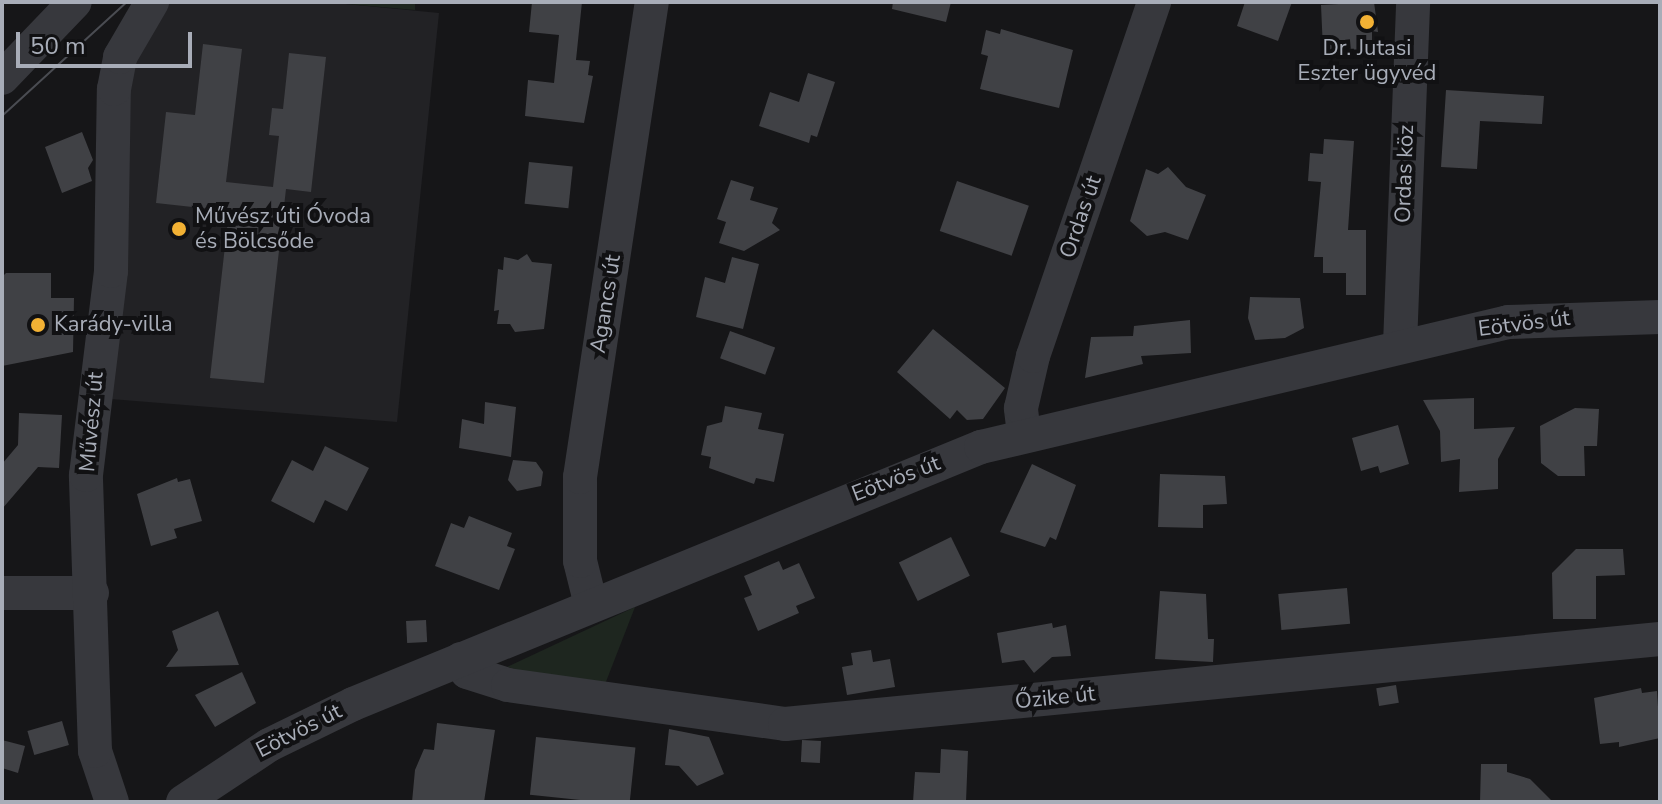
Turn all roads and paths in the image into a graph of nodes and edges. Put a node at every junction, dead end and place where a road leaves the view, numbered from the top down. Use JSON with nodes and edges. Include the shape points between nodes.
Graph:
{"nodes":[{"id":1,"x":75,"y":2,"type":"edge"},
{"id":2,"x":152,"y":2,"type":"edge"},
{"id":3,"x":652,"y":2,"type":"edge"},
{"id":4,"x":1154,"y":2,"type":"edge"},
{"id":5,"x":1413,"y":2,"type":"edge"},
{"id":6,"x":2,"y":78,"type":"edge"},
{"id":7,"x":1660,"y":317,"type":"edge"},
{"id":8,"x":1400,"y":345,"type":"junction"},
{"id":9,"x":1024,"y":434,"type":"junction"},
{"id":10,"x":2,"y":593,"type":"edge"},
{"id":11,"x":92,"y":593,"type":"junction"},
{"id":12,"x":591,"y":605,"type":"junction"},
{"id":13,"x":1660,"y":639,"type":"edge"},
{"id":14,"x":461,"y":659,"type":"junction"},
{"id":15,"x":112,"y":802,"type":"edge"},
{"id":16,"x":183,"y":802,"type":"edge"}],
"edges":[{"from":1,"to":6,"type":"street"},
{"from":2,"to":11,"type":"street","name":"Művész út","via":[[120,57],[114,89],[111,271],[88,428]]},
{"from":3,"to":12,"type":"street","name":"Agancs út","via":[[580,477],[580,561]]},
{"from":4,"to":9,"type":"street","name":"Ordas út","via":[[1033,356],[1021,408]]},
{"from":5,"to":8,"type":"street","name":"Ordas köz"},
{"from":7,"to":8,"type":"street","name":"Eötvös út","via":[[1508,322]]},
{"from":8,"to":9,"type":"street","name":"Eötvös út"},
{"from":9,"to":12,"type":"street","name":"Eötvös út","via":[[870,489]]},
{"from":10,"to":11,"type":"street"},
{"from":11,"to":15,"type":"street","name":"Művész út","via":[[95,751]]},
{"from":12,"to":14,"type":"street","name":"Eötvös út"},
{"from":13,"to":14,"type":"street","name":"Őzike út","via":[[785,724],[508,685],[467,672]]},
{"from":14,"to":16,"type":"street","name":"Eötvös út","via":[[269,745]]}]}
